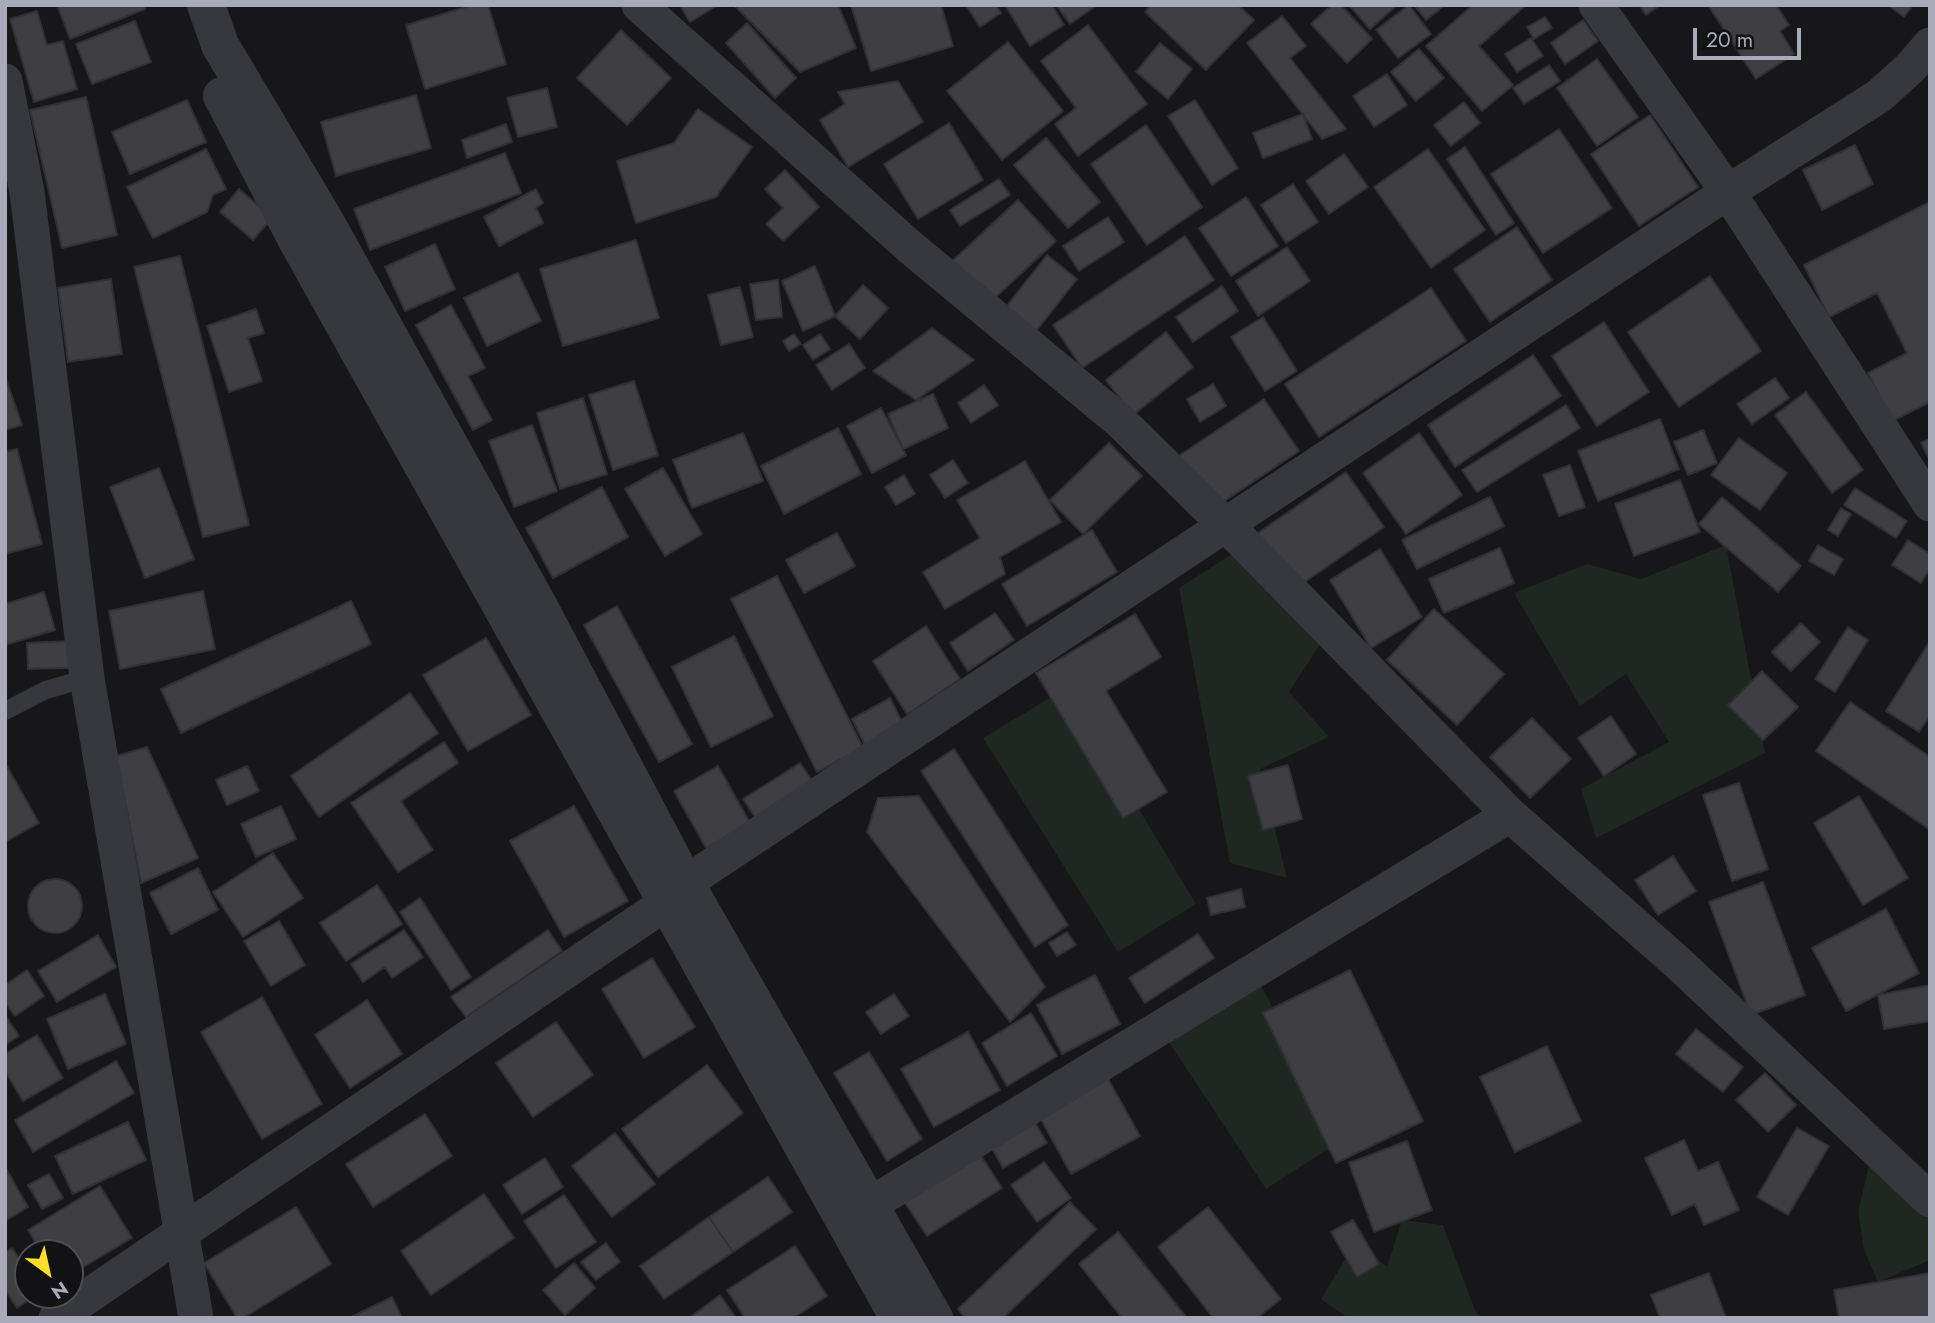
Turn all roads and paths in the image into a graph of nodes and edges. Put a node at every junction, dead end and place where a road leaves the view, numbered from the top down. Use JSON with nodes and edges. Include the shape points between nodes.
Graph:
{"nodes":[{"id":1,"x":180,"y":5,"type":"edge"},
{"id":2,"x":206,"y":5,"type":"edge"},
{"id":3,"x":639,"y":5,"type":"edge"},
{"id":4,"x":1596,"y":5,"type":"edge"},
{"id":5,"x":1930,"y":45,"type":"edge"},
{"id":6,"x":5,"y":81,"type":"edge"},
{"id":7,"x":1728,"y":192,"type":"junction"},
{"id":8,"x":16,"y":197,"type":"edge"},
{"id":9,"x":1930,"y":505,"type":"edge"},
{"id":10,"x":1225,"y":525,"type":"junction"},
{"id":11,"x":86,"y":678,"type":"junction"},
{"id":12,"x":5,"y":711,"type":"edge"},
{"id":13,"x":1510,"y":815,"type":"junction"},
{"id":14,"x":676,"y":893,"type":"junction"},
{"id":15,"x":1930,"y":1200,"type":"edge"},
{"id":16,"x":871,"y":1204,"type":"junction"},
{"id":17,"x":181,"y":1232,"type":"junction"},
{"id":18,"x":56,"y":1318,"type":"edge"},
{"id":19,"x":196,"y":1318,"type":"edge"},
{"id":20,"x":899,"y":1318,"type":"edge"},
{"id":21,"x":934,"y":1318,"type":"edge"}],
"edges":[{"from":1,"to":14,"type":"street","via":[[200,54],[297,240],[514,625]]},
{"from":2,"to":14,"type":"street","via":[[220,45],[326,223],[532,595]]},
{"from":3,"to":10,"type":"street","via":[[910,247],[1121,422]]},
{"from":4,"to":7,"type":"street"},
{"from":5,"to":7,"type":"street","via":[[1879,96]]},
{"from":6,"to":8,"type":"street"},
{"from":7,"to":9,"type":"street"},
{"from":7,"to":10,"type":"street"},
{"from":8,"to":11,"type":"street"},
{"from":10,"to":13,"type":"street"},
{"from":10,"to":14,"type":"street"},
{"from":11,"to":12,"type":"lane"},
{"from":11,"to":17,"type":"street"},
{"from":13,"to":15,"type":"street","via":[[1677,962]]},
{"from":13,"to":16,"type":"street"},
{"from":14,"to":16,"type":"street"},
{"from":14,"to":17,"type":"street"},
{"from":14,"to":20,"type":"street"},
{"from":16,"to":21,"type":"street"},
{"from":17,"to":18,"type":"street"},
{"from":17,"to":19,"type":"street"}]}
